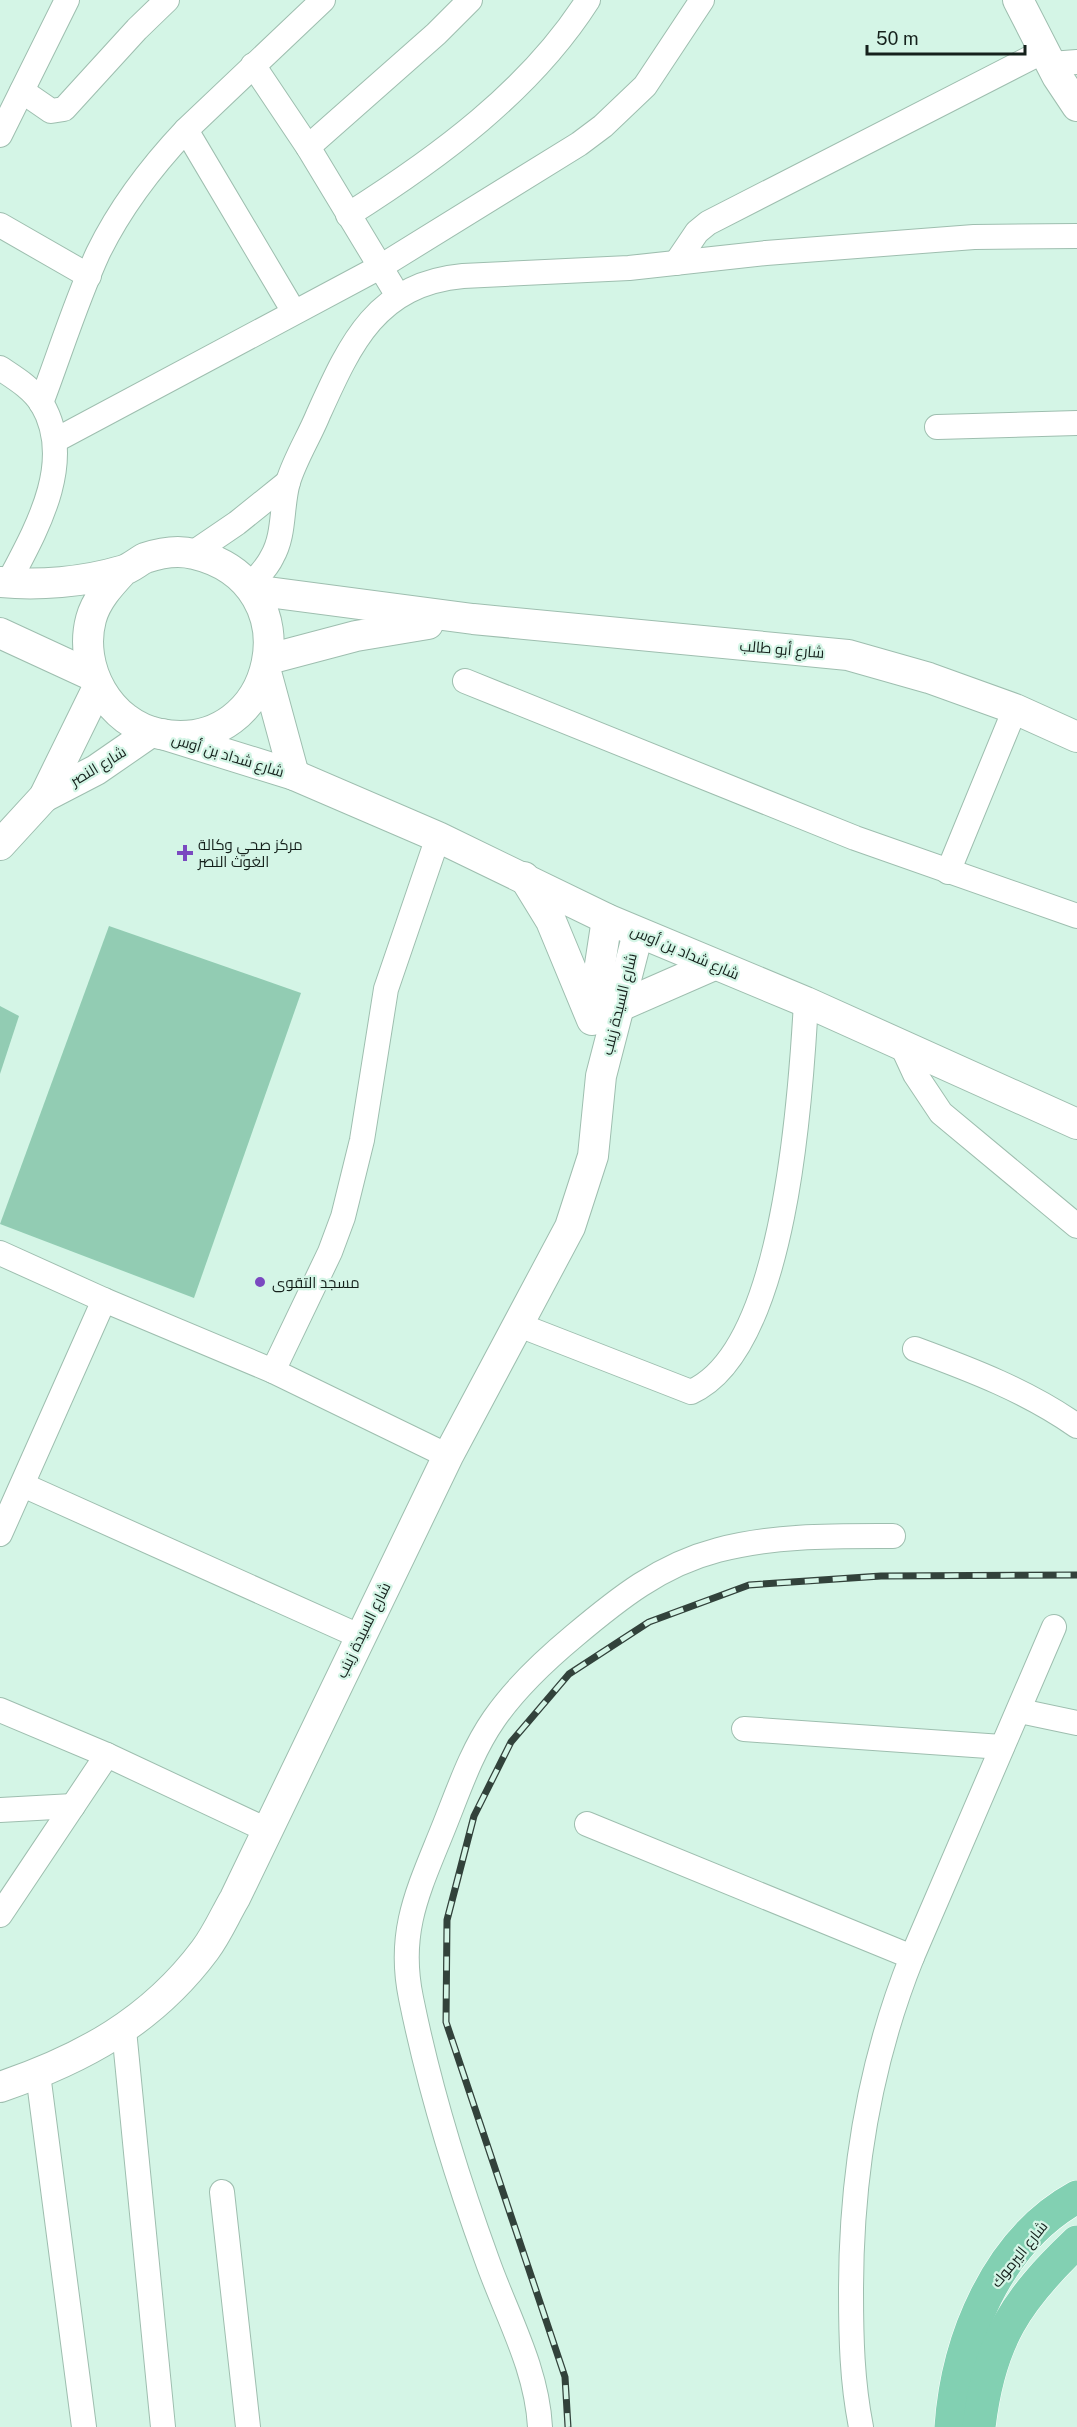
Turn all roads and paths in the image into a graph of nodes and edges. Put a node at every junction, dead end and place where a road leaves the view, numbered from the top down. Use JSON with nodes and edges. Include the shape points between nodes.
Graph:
{"nodes":[{"id":1,"x":67,"y":0,"type":"edge"},
{"id":2,"x":167,"y":0,"type":"edge"},
{"id":3,"x":323,"y":0,"type":"edge"},
{"id":4,"x":470,"y":0,"type":"edge"},
{"id":5,"x":588,"y":0,"type":"edge"},
{"id":6,"x":702,"y":0,"type":"edge"},
{"id":7,"x":1018,"y":0,"type":"edge"},
{"id":8,"x":1057,"y":59,"type":"edge"},
{"id":9,"x":253,"y":65,"type":"junction"},
{"id":10,"x":22,"y":91,"type":"junction"},
{"id":11,"x":1077,"y":106,"type":"edge"},
{"id":12,"x":186,"y":130,"type":"junction"},
{"id":13,"x":0,"y":135,"type":"edge"},
{"id":14,"x":308,"y":147,"type":"junction"},
{"id":15,"x":348,"y":215,"type":"junction"},
{"id":16,"x":0,"y":225,"type":"edge"},
{"id":17,"x":1077,"y":236,"type":"edge"},
{"id":18,"x":676,"y":263,"type":"junction"},
{"id":19,"x":380,"y":267,"type":"junction"},
{"id":20,"x":89,"y":276,"type":"junction"},
{"id":21,"x":398,"y":296,"type":"junction"},
{"id":22,"x":294,"y":312,"type":"junction"},
{"id":23,"x":0,"y":368,"type":"edge"},
{"id":24,"x":41,"y":403,"type":"junction"},
{"id":25,"x":1077,"y":423,"type":"edge"},
{"id":26,"x":937,"y":428,"type":"dead end"},
{"id":27,"x":56,"y":440,"type":"junction"},
{"id":28,"x":288,"y":482,"type":"junction"},
{"id":29,"x":31,"y":540,"type":"junction"},
{"id":30,"x":193,"y":553,"type":"junction"},
{"id":31,"x":123,"y":571,"type":"junction"},
{"id":32,"x":4,"y":582,"type":"edge"},
{"id":33,"x":47,"y":583,"type":"junction"},
{"id":34,"x":251,"y":588,"type":"junction"},
{"id":35,"x":473,"y":619,"type":"junction"},
{"id":36,"x":0,"y":633,"type":"edge"},
{"id":37,"x":268,"y":666,"type":"junction"},
{"id":38,"x":95,"y":681,"type":"junction"},
{"id":39,"x":465,"y":681,"type":"dead end"},
{"id":40,"x":1015,"y":709,"type":"junction"},
{"id":41,"x":157,"y":733,"type":"junction"},
{"id":42,"x":1077,"y":737,"type":"edge"},
{"id":43,"x":294,"y":775,"type":"junction"},
{"id":44,"x":44,"y":797,"type":"junction"},
{"id":45,"x":438,"y":837,"type":"junction"},
{"id":46,"x":0,"y":845,"type":"edge"},
{"id":47,"x":948,"y":872,"type":"junction"},
{"id":48,"x":524,"y":877,"type":"junction"},
{"id":49,"x":1077,"y":916,"type":"edge"},
{"id":50,"x":607,"y":920,"type":"junction"},
{"id":51,"x":638,"y":933,"type":"junction"},
{"id":52,"x":714,"y":964,"type":"junction"},
{"id":53,"x":806,"y":1002,"type":"junction"},
{"id":54,"x":618,"y":1007,"type":"junction"},
{"id":55,"x":592,"y":1020,"type":"junction"},
{"id":56,"x":903,"y":1048,"type":"junction"},
{"id":57,"x":601,"y":1076,"type":"junction"},
{"id":58,"x":1077,"y":1124,"type":"edge"},
{"id":59,"x":1077,"y":1226,"type":"edge"},
{"id":60,"x":0,"y":1253,"type":"edge"},
{"id":61,"x":104,"y":1300,"type":"junction"},
{"id":62,"x":519,"y":1325,"type":"junction"},
{"id":63,"x":915,"y":1349,"type":"dead end"},
{"id":64,"x":273,"y":1371,"type":"junction"},
{"id":65,"x":1077,"y":1426,"type":"edge"},
{"id":66,"x":448,"y":1456,"type":"junction"},
{"id":67,"x":23,"y":1485,"type":"junction"},
{"id":68,"x":0,"y":1534,"type":"edge"},
{"id":69,"x":892,"y":1536,"type":"dead end"},
{"id":70,"x":1054,"y":1627,"type":"dead end"},
{"id":71,"x":359,"y":1636,"type":"junction"},
{"id":72,"x":0,"y":1710,"type":"edge"},
{"id":73,"x":1020,"y":1711,"type":"junction"},
{"id":74,"x":1077,"y":1723,"type":"edge"},
{"id":75,"x":744,"y":1729,"type":"dead end"},
{"id":76,"x":1002,"y":1747,"type":"junction"},
{"id":77,"x":107,"y":1755,"type":"junction"},
{"id":78,"x":73,"y":1806,"type":"junction"},
{"id":79,"x":0,"y":1810,"type":"edge"},
{"id":80,"x":587,"y":1824,"type":"dead end"},
{"id":81,"x":269,"y":1831,"type":"junction"},
{"id":82,"x":0,"y":1915,"type":"edge"},
{"id":83,"x":912,"y":1958,"type":"junction"},
{"id":84,"x":124,"y":2030,"type":"junction"},
{"id":85,"x":38,"y":2074,"type":"junction"},
{"id":86,"x":0,"y":2087,"type":"edge"},
{"id":87,"x":222,"y":2192,"type":"dead end"},
{"id":88,"x":1077,"y":2197,"type":"edge"},
{"id":89,"x":1077,"y":2242,"type":"edge"},
{"id":90,"x":84,"y":2427,"type":"edge"},
{"id":91,"x":163,"y":2427,"type":"edge"},
{"id":92,"x":248,"y":2427,"type":"edge"},
{"id":93,"x":540,"y":2427,"type":"edge"},
{"id":94,"x":861,"y":2427,"type":"edge"},
{"id":95,"x":951,"y":2427,"type":"edge"},
{"id":96,"x":979,"y":2427,"type":"edge"}],
"edges":[{"from":1,"to":10,"type":"street"},
{"from":2,"to":10,"type":"street","via":[[64,110],[51,111]]},
{"from":3,"to":9,"type":"street"},
{"from":4,"to":14,"type":"street"},
{"from":5,"to":15,"type":"street","via":[[563,38],[534,71],[422,167]]},
{"from":6,"to":19,"type":"street","via":[[645,86],[603,126]]},
{"from":7,"to":8,"type":"street"},
{"from":8,"to":11,"type":"street"},
{"from":8,"to":18,"type":"street","via":[[708,224],[697,232]]},
{"from":9,"to":12,"type":"street"},
{"from":9,"to":14,"type":"street"},
{"from":10,"to":13,"type":"street"},
{"from":12,"to":20,"type":"street","via":[[124,209]]},
{"from":12,"to":22,"type":"street"},
{"from":14,"to":15,"type":"street"},
{"from":15,"to":19,"type":"street"},
{"from":16,"to":20,"type":"street"},
{"from":17,"to":18,"type":"street","via":[[974,237]]},
{"from":18,"to":21,"type":"street","via":[[442,278]]},
{"from":19,"to":21,"type":"street"},
{"from":19,"to":22,"type":"street"},
{"from":20,"to":24,"type":"street"},
{"from":21,"to":28,"type":"street","via":[[354,340]]},
{"from":22,"to":27,"type":"street"},
{"from":23,"to":24,"type":"street","via":[[20,381]]},
{"from":24,"to":27,"type":"street"},
{"from":25,"to":26,"type":"street"},
{"from":27,"to":29,"type":"street","via":[[52,480]]},
{"from":28,"to":30,"type":"street"},
{"from":28,"to":34,"type":"street","via":[[277,547]]},
{"from":29,"to":32,"type":"street"},
{"from":29,"to":33,"type":"street","via":[[36,568]]},
{"from":30,"to":31,"type":"street","via":[[152,557]]},
{"from":30,"to":34,"type":"street","via":[[224,564]]},
{"from":31,"to":33,"type":"street"},
{"from":31,"to":38,"type":"street","via":[[103,592],[91,618],[87,648]]},
{"from":32,"to":33,"type":"street"},
{"from":34,"to":35,"type":"street","name":"شارع أبو طالب"},
{"from":34,"to":37,"type":"street","via":[[268,623]]},
{"from":35,"to":37,"type":"street","name":"شارع أبو طالب","via":[[383,630]]},
{"from":35,"to":40,"type":"street","name":"شارع أبو طالب","via":[[848,655],[929,678]]},
{"from":36,"to":38,"type":"street"},
{"from":37,"to":41,"type":"street","via":[[250,701],[226,723],[195,735]]},
{"from":37,"to":43,"type":"street","name":"شارع شداد بن أوس"},
{"from":38,"to":41,"type":"street","via":[[120,714]]},
{"from":38,"to":44,"type":"street","name":"شارع النصر"},
{"from":39,"to":47,"type":"street"},
{"from":40,"to":42,"type":"street","name":"شارع أبو طالب"},
{"from":40,"to":47,"type":"street"},
{"from":41,"to":43,"type":"street","name":"شارع شداد بن أوس"},
{"from":41,"to":44,"type":"street","name":"شارع النصر"},
{"from":43,"to":45,"type":"street","name":"شارع شداد بن أوس"},
{"from":44,"to":46,"type":"street","name":"شارع النصر"},
{"from":45,"to":48,"type":"street","name":"شارع شداد بن أوس"},
{"from":45,"to":64,"type":"street","via":[[387,989],[362,1140],[343,1217]]},
{"from":47,"to":49,"type":"street"},
{"from":48,"to":50,"type":"street","name":"شارع شداد بن أوس"},
{"from":48,"to":55,"type":"street","via":[[551,921]]},
{"from":50,"to":51,"type":"street","name":"شارع شداد بن أوس"},
{"from":50,"to":55,"type":"street","name":"شارع السيدة زينب"},
{"from":51,"to":52,"type":"street","name":"شارع شداد بن أوس"},
{"from":51,"to":54,"type":"street","name":"شارع السيدة زينب"},
{"from":52,"to":53,"type":"street","name":"شارع شداد بن أوس"},
{"from":52,"to":54,"type":"street"},
{"from":53,"to":56,"type":"street","name":"شارع شداد بن أوس"},
{"from":53,"to":62,"type":"street","via":[[801,1091],[782,1225],[741,1342],[720,1373],[708,1385],[691,1392]]},
{"from":54,"to":57,"type":"street","name":"شارع السيدة زينب"},
{"from":55,"to":57,"type":"street","name":"شارع السيدة زينب"},
{"from":56,"to":58,"type":"street","name":"شارع شداد بن أوس"},
{"from":56,"to":59,"type":"street","via":[[941,1113]]},
{"from":57,"to":62,"type":"street","name":"شارع السيدة زينب","via":[[596,1140],[588,1176],[570,1227]]},
{"from":60,"to":61,"type":"street"},
{"from":61,"to":64,"type":"street"},
{"from":61,"to":67,"type":"street"},
{"from":62,"to":66,"type":"street","name":"شارع السيدة زينب"},
{"from":63,"to":65,"type":"street","via":[[994,1379]]},
{"from":64,"to":66,"type":"street"},
{"from":66,"to":71,"type":"street","name":"شارع السيدة زينب"},
{"from":67,"to":68,"type":"street"},
{"from":67,"to":71,"type":"street"},
{"from":69,"to":93,"type":"street","via":[[815,1536],[749,1544],[691,1558],[634,1587],[539,1666],[494,1719],[476,1750],[422,1880],[407,1935],[410,1996],[460,2181],[494,2281],[525,2355]]},
{"from":70,"to":73,"type":"street"},
{"from":71,"to":81,"type":"street","name":"شارع السيدة زينب"},
{"from":72,"to":77,"type":"street"},
{"from":73,"to":74,"type":"street"},
{"from":73,"to":76,"type":"street"},
{"from":75,"to":76,"type":"street"},
{"from":76,"to":83,"type":"street"},
{"from":77,"to":78,"type":"street"},
{"from":77,"to":81,"type":"street"},
{"from":78,"to":79,"type":"street"},
{"from":78,"to":82,"type":"street"},
{"from":80,"to":83,"type":"street"},
{"from":81,"to":84,"type":"street","name":"شارع السيدة زينب","via":[[207,1948],[156,2005]]},
{"from":83,"to":94,"type":"street","via":[[896,1998],[874,2077],[853,2196],[851,2366]]},
{"from":84,"to":85,"type":"street","name":"شارع السيدة زينب"},
{"from":84,"to":91,"type":"street"},
{"from":85,"to":86,"type":"street","name":"شارع السيدة زينب"},
{"from":85,"to":90,"type":"street"},
{"from":87,"to":92,"type":"street"},
{"from":88,"to":95,"type":"highway","name":"شارع اليرموك","via":[[1029,2236],[989,2289],[963,2348]]},
{"from":89,"to":96,"type":"highway","name":"شارع اليرموك","via":[[1038,2279],[1005,2328],[986,2384]]}]}
